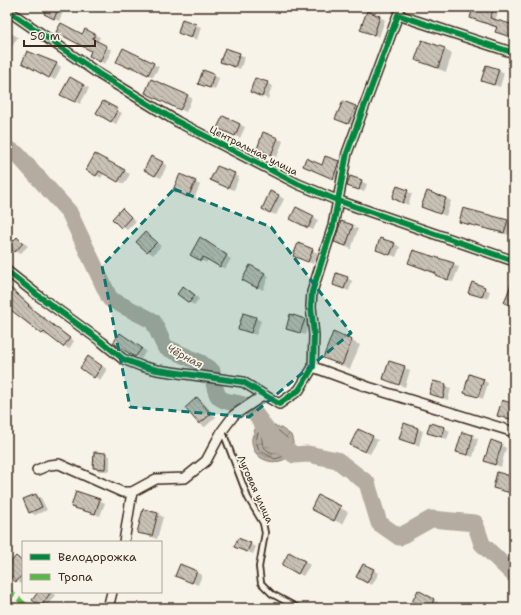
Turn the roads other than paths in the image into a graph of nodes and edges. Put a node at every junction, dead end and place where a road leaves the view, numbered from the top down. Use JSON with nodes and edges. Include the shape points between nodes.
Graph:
{"nodes":[{"id":1,"x":7,"y":10,"type":"edge"},
{"id":2,"x":400,"y":11,"type":"edge"},
{"id":3,"x":514,"y":53,"type":"edge"},
{"id":4,"x":339,"y":201,"type":"junction"},
{"id":5,"x":514,"y":261,"type":"edge"},
{"id":6,"x":7,"y":271,"type":"edge"},
{"id":7,"x":313,"y":367,"type":"junction"},
{"id":8,"x":264,"y":395,"type":"junction"},
{"id":9,"x":222,"y":430,"type":"junction"},
{"id":10,"x":514,"y":432,"type":"edge"},
{"id":11,"x":37,"y":470,"type":"dead end"},
{"id":12,"x":132,"y":492,"type":"junction"},
{"id":13,"x":124,"y":541,"type":"edge"},
{"id":14,"x":112,"y":593,"type":"edge"},
{"id":15,"x":108,"y":608,"type":"edge"},
{"id":16,"x":298,"y":608,"type":"edge"}],
"edges":[{"from":1,"to":4,"type":"street","name":"Центральная улица","via":[[99,74],[178,122],[298,184]]},
{"from":2,"to":3,"type":"street"},
{"from":2,"to":4,"type":"street","via":[[347,153]]},
{"from":4,"to":5,"type":"street","name":"Центральная улица"},
{"from":4,"to":7,"type":"street","via":[[312,292]]},
{"from":6,"to":8,"type":"street","via":[[123,359],[140,366],[242,382]]},
{"from":7,"to":8,"type":"street","via":[[299,390],[279,404]]},
{"from":7,"to":10,"type":"street","via":[[368,387]]},
{"from":8,"to":9,"type":"street","via":[[234,415]]},
{"from":9,"to":12,"type":"street","via":[[206,461],[185,478],[156,479]]},
{"from":9,"to":16,"type":"lane","name":"Луговая улица","via":[[248,498],[263,523],[265,534],[259,567],[261,583],[272,594]]},
{"from":11,"to":12,"type":"street","via":[[59,464],[122,492]]},
{"from":12,"to":13,"type":"street"},
{"from":14,"to":15,"type":"street"}]}
